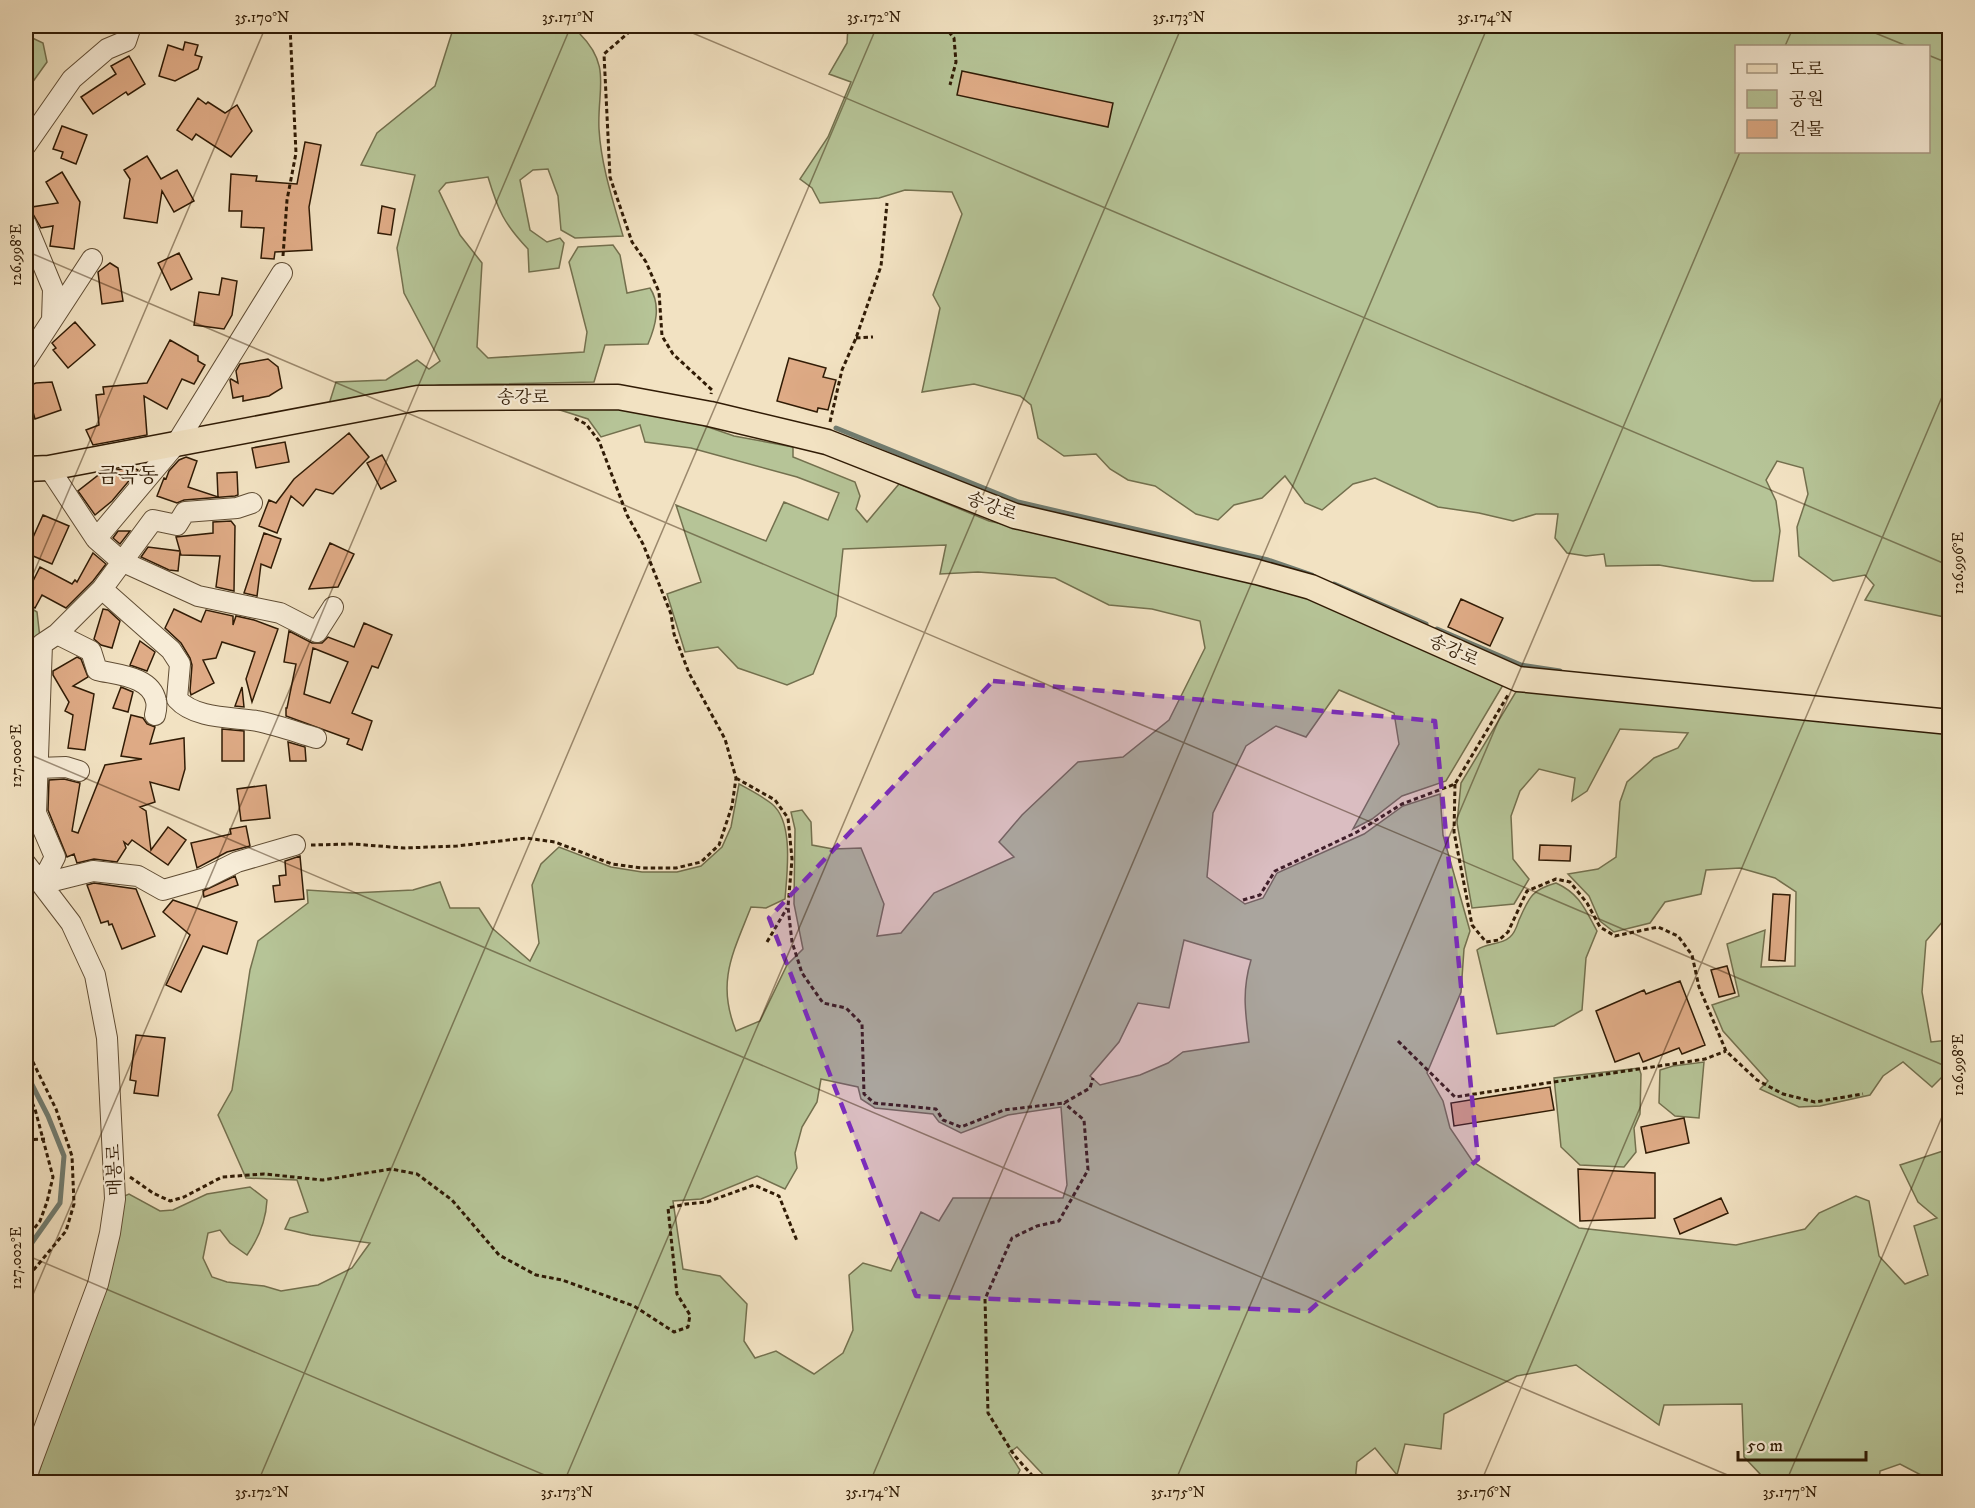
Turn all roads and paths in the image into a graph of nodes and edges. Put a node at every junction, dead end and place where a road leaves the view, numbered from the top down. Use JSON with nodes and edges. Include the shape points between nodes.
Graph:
{"nodes":[{"id":1,"x":131,"y":26,"type":"edge"},
{"id":2,"x":290,"y":26,"type":"edge"},
{"id":3,"x":636,"y":26,"type":"edge"},
{"id":4,"x":944,"y":26,"type":"edge"},
{"id":5,"x":950,"y":85,"type":"dead end"},
{"id":6,"x":26,"y":145,"type":"edge"},
{"id":7,"x":887,"y":203,"type":"dead end"},
{"id":8,"x":26,"y":224,"type":"edge"},
{"id":9,"x":92,"y":260,"type":"dead end"},
{"id":10,"x":282,"y":273,"type":"joint"},
{"id":11,"x":52,"y":320,"type":"junction"},
{"id":12,"x":873,"y":337,"type":"dead end"},
{"id":13,"x":856,"y":338,"type":"junction"},
{"id":14,"x":26,"y":360,"type":"edge"},
{"id":15,"x":710,"y":414,"type":"junction"},
{"id":16,"x":572,"y":417,"type":"dead end"},
{"id":17,"x":827,"y":442,"type":"junction"},
{"id":18,"x":176,"y":444,"type":"junction"},
{"id":19,"x":49,"y":468,"type":"junction"},
{"id":20,"x":26,"y":469,"type":"edge"},
{"id":21,"x":252,"y":503,"type":"dead end"},
{"id":22,"x":96,"y":538,"type":"junction"},
{"id":23,"x":121,"y":561,"type":"junction"},
{"id":24,"x":102,"y":589,"type":"junction"},
{"id":25,"x":333,"y":607,"type":"dead end"},
{"id":26,"x":57,"y":634,"type":"junction"},
{"id":27,"x":1518,"y":679,"type":"junction"},
{"id":28,"x":155,"y":715,"type":"dead end"},
{"id":29,"x":1950,"y":722,"type":"edge"},
{"id":30,"x":316,"y":738,"type":"dead end"},
{"id":31,"x":38,"y":768,"type":"junction"},
{"id":32,"x":79,"y":771,"type":"dead end"},
{"id":33,"x":735,"y":778,"type":"junction"},
{"id":34,"x":1455,"y":784,"type":"junction"},
{"id":35,"x":295,"y":845,"type":"joint"},
{"id":36,"x":26,"y":864,"type":"edge"},
{"id":37,"x":41,"y":884,"type":"junction"},
{"id":38,"x":1243,"y":900,"type":"dead end"},
{"id":39,"x":788,"y":907,"type":"junction"},
{"id":40,"x":766,"y":942,"type":"dead end"},
{"id":41,"x":1398,"y":1041,"type":"dead end"},
{"id":42,"x":26,"y":1048,"type":"edge"},
{"id":43,"x":1726,"y":1051,"type":"junction"},
{"id":44,"x":1093,"y":1078,"type":"dead end"},
{"id":45,"x":26,"y":1089,"type":"edge"},
{"id":46,"x":1863,"y":1094,"type":"dead end"},
{"id":47,"x":1064,"y":1103,"type":"junction"},
{"id":48,"x":45,"y":1139,"type":"junction"},
{"id":49,"x":26,"y":1140,"type":"edge"},
{"id":50,"x":114,"y":1168,"type":"junction"},
{"id":51,"x":26,"y":1239,"type":"edge"},
{"id":52,"x":797,"y":1241,"type":"dead end"},
{"id":53,"x":26,"y":1279,"type":"edge"},
{"id":54,"x":26,"y":1482,"type":"edge"},
{"id":55,"x":972,"y":1482,"type":"edge"},
{"id":56,"x":991,"y":1482,"type":"edge"},
{"id":57,"x":1038,"y":1482,"type":"edge"}],
"edges":[{"from":1,"to":6,"type":"street","via":[[126,41],[107,49],[72,79]]},
{"from":2,"to":10,"type":"path","via":[[296,153],[287,200]]},
{"from":3,"to":15,"type":"path","via":[[604,54],[610,177],[632,242],[659,292],[662,336],[674,354],[712,390]]},
{"from":4,"to":5,"type":"path","via":[[954,38],[956,62]]},
{"from":7,"to":13,"type":"path","via":[[881,266]]},
{"from":8,"to":11,"type":"street","via":[[53,289]]},
{"from":9,"to":11,"type":"street"},
{"from":10,"to":18,"type":"street"},
{"from":11,"to":14,"type":"street"},
{"from":12,"to":13,"type":"path"},
{"from":13,"to":17,"type":"path","via":[[842,370]]},
{"from":15,"to":17,"type":"main road","name":"송강로"},
{"from":15,"to":18,"type":"main road","name":"송강로","via":[[618,397],[418,398]]},
{"from":16,"to":33,"type":"path","via":[[586,424],[599,441],[671,614],[689,673],[725,739]]},
{"from":17,"to":27,"type":"main road","name":"송강로","via":[[1015,516],[1311,587]]},
{"from":18,"to":19,"type":"main road","name":"송강로"},
{"from":18,"to":22,"type":"street"},
{"from":19,"to":20,"type":"main road","name":"송강로"},
{"from":19,"to":22,"type":"street"},
{"from":21,"to":23,"type":"street","via":[[185,512],[177,525],[153,520]]},
{"from":22,"to":23,"type":"street"},
{"from":23,"to":24,"type":"street"},
{"from":23,"to":25,"type":"street","via":[[198,596],[280,613],[317,632]]},
{"from":24,"to":26,"type":"street"},
{"from":24,"to":30,"type":"street","via":[[171,650],[180,664],[177,699],[183,705],[202,713],[259,722]]},
{"from":26,"to":28,"type":"street","via":[[91,651],[97,670],[138,680],[149,687],[156,701]]},
{"from":26,"to":31,"type":"street","via":[[42,644]]},
{"from":27,"to":29,"type":"main road","name":"송강로"},
{"from":27,"to":34,"type":"path"},
{"from":31,"to":32,"type":"street","via":[[66,767]]},
{"from":31,"to":37,"type":"street","via":[[36,813],[55,857]]},
{"from":33,"to":35,"type":"path","via":[[732,806],[719,845],[701,862],[676,868],[612,864],[555,842],[526,838],[404,848]]},
{"from":33,"to":39,"type":"path","via":[[775,800],[788,818],[792,859]]},
{"from":34,"to":38,"type":"path","via":[[1402,804],[1358,832],[1275,872],[1260,895]]},
{"from":34,"to":43,"type":"path","via":[[1454,832],[1472,925],[1486,942],[1499,940],[1508,932],[1527,891],[1556,879],[1570,882],[1600,927],[1615,936],[1658,927],[1678,936],[1692,955],[1699,987]]},
{"from":35,"to":37,"type":"street","via":[[163,890],[138,876],[93,871]]},
{"from":36,"to":37,"type":"street","name":"매봉로"},
{"from":37,"to":50,"type":"street","name":"매봉로","via":[[71,923],[95,975],[107,1038]]},
{"from":39,"to":40,"type":"path"},
{"from":39,"to":47,"type":"path","via":[[792,942],[802,973],[823,1003],[846,1008],[862,1024],[864,1095],[874,1103],[936,1109],[943,1120],[961,1127],[1004,1110]]},
{"from":41,"to":43,"type":"path","via":[[1455,1097],[1705,1059]]},
{"from":42,"to":53,"type":"path","via":[[56,1108],[72,1156],[74,1204],[66,1231]]},
{"from":43,"to":46,"type":"path","via":[[1757,1080],[1783,1094],[1815,1102]]},
{"from":44,"to":47,"type":"path","via":[[1090,1088]]},
{"from":45,"to":48,"type":"path"},
{"from":47,"to":57,"type":"path","via":[[1084,1120],[1088,1170],[1059,1221],[1012,1238],[985,1299],[988,1413],[1014,1455]]},
{"from":48,"to":49,"type":"path"},
{"from":48,"to":51,"type":"path","via":[[53,1177],[40,1221]]},
{"from":50,"to":52,"type":"path","via":[[170,1201],[222,1177],[264,1174],[323,1180],[391,1169],[417,1174],[452,1200],[499,1255],[536,1275],[562,1280],[634,1306],[674,1332],[688,1327],[690,1315],[677,1294],[668,1208],[707,1202],[754,1185],[779,1196]]},
{"from":50,"to":54,"type":"street","name":"매봉로","via":[[115,1199],[98,1284]]},
{"from":55,"to":56,"type":"path"}]}
